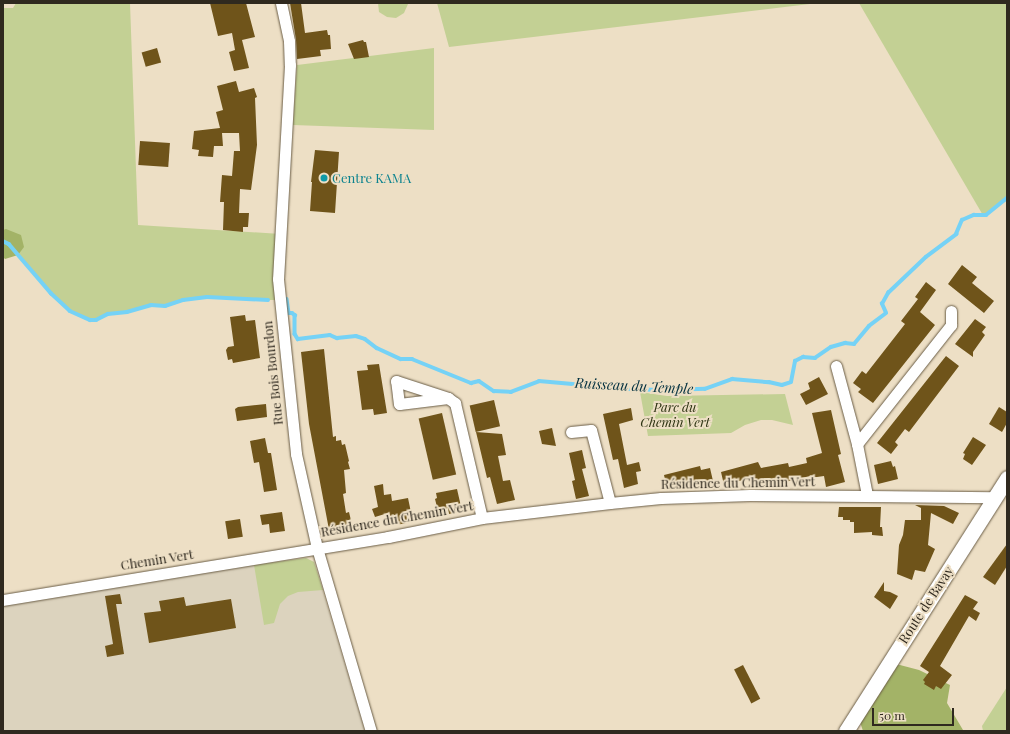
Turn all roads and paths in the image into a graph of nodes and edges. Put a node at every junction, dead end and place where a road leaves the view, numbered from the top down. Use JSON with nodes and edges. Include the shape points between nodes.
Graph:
{"nodes":[{"id":1,"x":280,"y":3,"type":"edge"},
{"id":2,"x":951,"y":311,"type":"dead end"},
{"id":3,"x":836,"y":366,"type":"dead end"},
{"id":4,"x":448,"y":398,"type":"dead end"},
{"id":5,"x":571,"y":432,"type":"dead end"},
{"id":6,"x":857,"y":444,"type":"junction"},
{"id":7,"x":1007,"y":478,"type":"edge"},
{"id":8,"x":867,"y":495,"type":"junction"},
{"id":9,"x":995,"y":497,"type":"junction"},
{"id":10,"x":610,"y":503,"type":"junction"},
{"id":11,"x":482,"y":518,"type":"junction"},
{"id":12,"x":316,"y":548,"type":"junction"},
{"id":13,"x":3,"y":600,"type":"edge"},
{"id":14,"x":371,"y":731,"type":"edge"},
{"id":15,"x":846,"y":731,"type":"edge"}],
"edges":[{"from":1,"to":12,"type":"street","name":"Rue Bois Bourdon","via":[[289,41],[290,65],[278,279],[296,454]]},
{"from":2,"to":6,"type":"street","via":[[950,325]]},
{"from":3,"to":6,"type":"street"},
{"from":4,"to":11,"type":"street","name":"Résidence du Chemin Vert","via":[[455,403],[457,409]]},
{"from":5,"to":10,"type":"street","via":[[591,430]]},
{"from":6,"to":8,"type":"street"},
{"from":7,"to":9,"type":"main road","name":"Route de Bavay"},
{"from":8,"to":9,"type":"street","name":"Résidence du Chemin Vert"},
{"from":8,"to":10,"type":"street","name":"Résidence du Chemin Vert","via":[[750,495],[661,498]]},
{"from":9,"to":15,"type":"main road","name":"Route de Bavay"},
{"from":10,"to":11,"type":"street","name":"Résidence du Chemin Vert"},
{"from":11,"to":12,"type":"street","name":"Résidence du Chemin Vert"},
{"from":12,"to":13,"type":"street","name":"Chemin Vert"},
{"from":12,"to":14,"type":"street","name":"Rue Bois Bourdon"}]}
